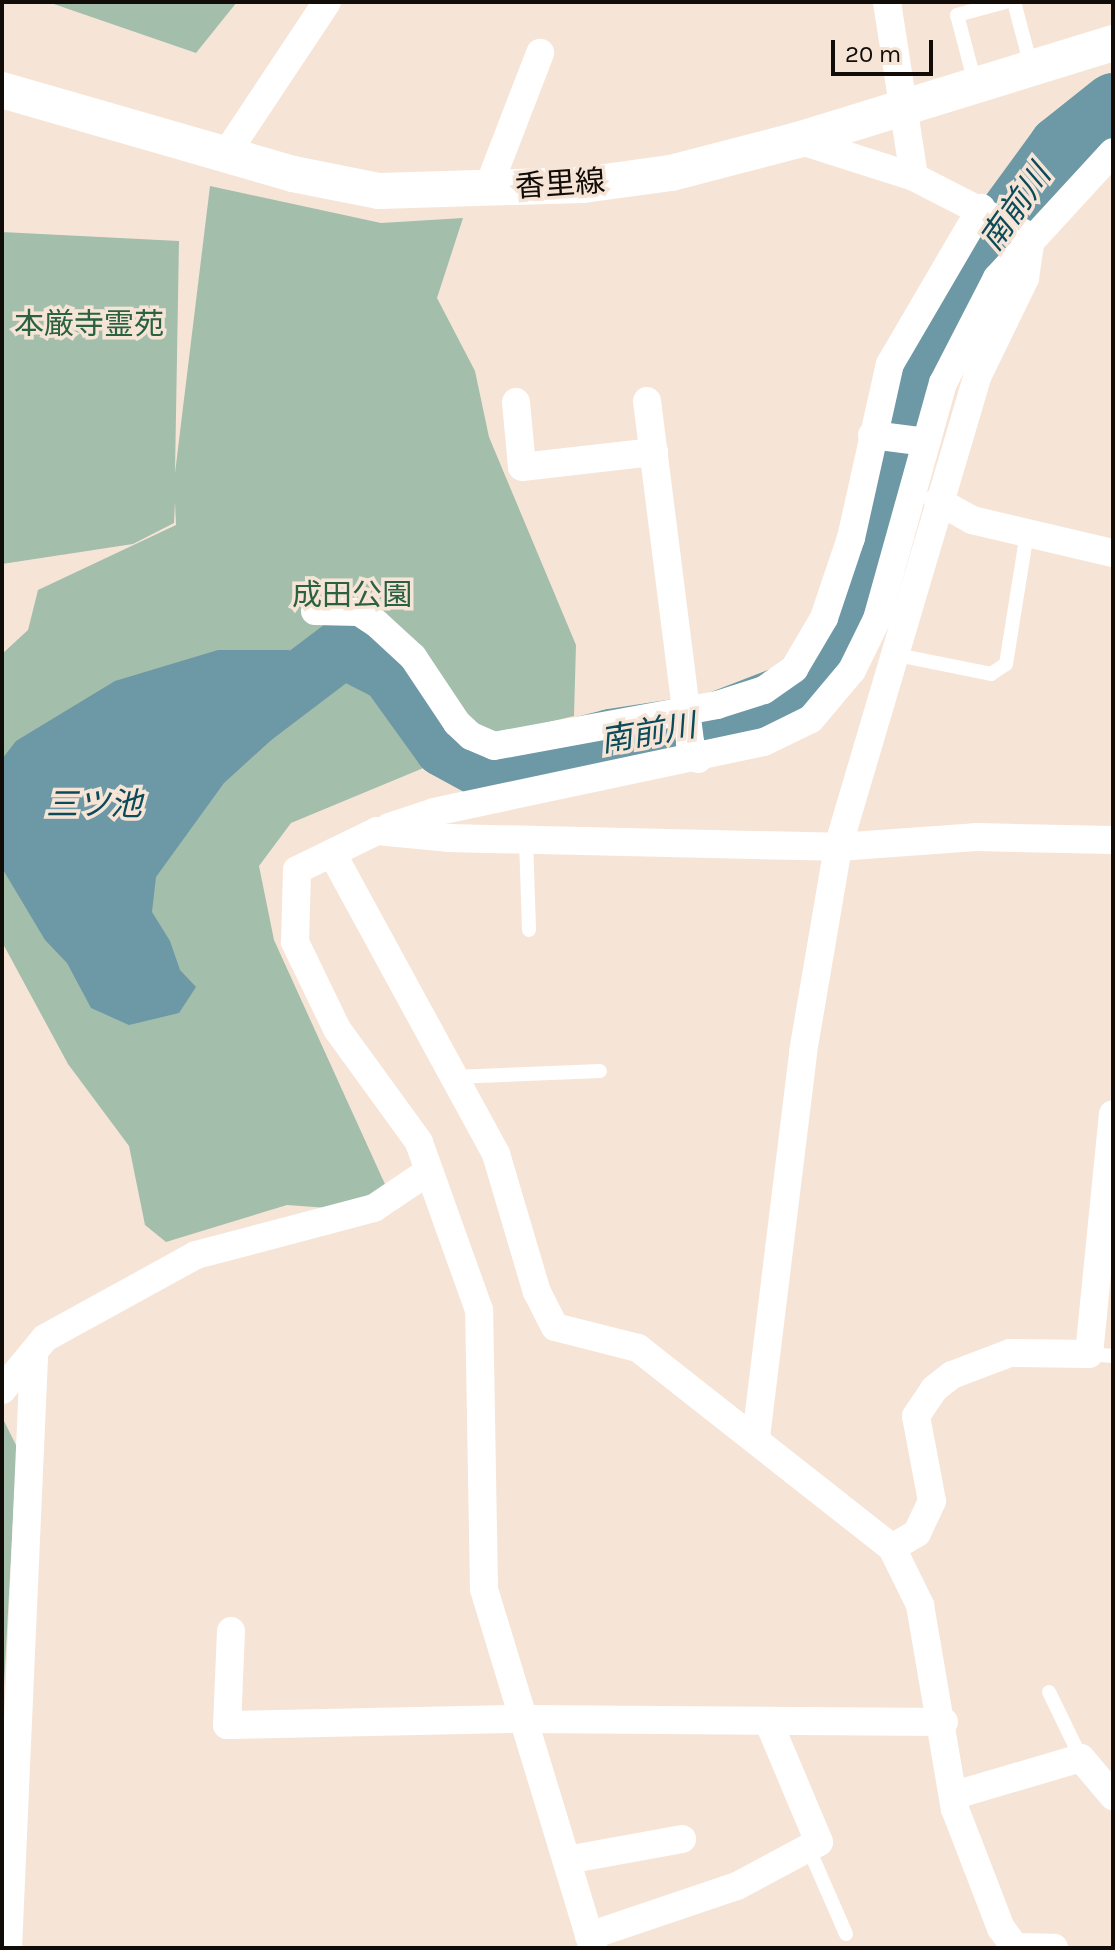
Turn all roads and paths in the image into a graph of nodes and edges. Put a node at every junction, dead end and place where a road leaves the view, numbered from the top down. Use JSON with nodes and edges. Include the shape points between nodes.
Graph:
{"nodes":[{"id":1,"x":327,"y":2,"type":"edge"},
{"id":2,"x":887,"y":2,"type":"edge"},
{"id":3,"x":1005,"y":2,"type":"edge"},
{"id":4,"x":1014,"y":2,"type":"edge"},
{"id":5,"x":1113,"y":43,"type":"edge"},
{"id":6,"x":540,"y":53,"type":"dead end"},
{"id":7,"x":1031,"y":66,"type":"junction"},
{"id":8,"x":975,"y":83,"type":"junction"},
{"id":9,"x":2,"y":90,"type":"edge"},
{"id":10,"x":904,"y":107,"type":"junction"},
{"id":11,"x":798,"y":140,"type":"junction"},
{"id":12,"x":1113,"y":152,"type":"edge"},
{"id":13,"x":226,"y":154,"type":"junction"},
{"id":14,"x":914,"y":177,"type":"junction"},
{"id":15,"x":488,"y":188,"type":"junction"},
{"id":16,"x":981,"y":208,"type":"junction"},
{"id":17,"x":1031,"y":237,"type":"junction"},
{"id":18,"x":647,"y":401,"type":"dead end"},
{"id":19,"x":516,"y":402,"type":"dead end"},
{"id":20,"x":872,"y":435,"type":"junction"},
{"id":21,"x":927,"y":442,"type":"junction"},
{"id":22,"x":654,"y":452,"type":"junction"},
{"id":23,"x":938,"y":501,"type":"junction"},
{"id":24,"x":1027,"y":533,"type":"junction"},
{"id":25,"x":1113,"y":553,"type":"edge"},
{"id":26,"x":315,"y":611,"type":"dead end"},
{"id":27,"x":897,"y":655,"type":"junction"},
{"id":28,"x":690,"y":710,"type":"junction"},
{"id":29,"x":694,"y":751,"type":"junction"},
{"id":30,"x":377,"y":831,"type":"junction"},
{"id":31,"x":526,"y":839,"type":"junction"},
{"id":32,"x":1113,"y":840,"type":"edge"},
{"id":33,"x":838,"y":847,"type":"junction"},
{"id":34,"x":332,"y":853,"type":"junction"},
{"id":35,"x":529,"y":930,"type":"dead end"},
{"id":36,"x":600,"y":1071,"type":"dead end"},
{"id":37,"x":451,"y":1077,"type":"junction"},
{"id":38,"x":1113,"y":1114,"type":"edge"},
{"id":39,"x":429,"y":1171,"type":"junction"},
{"id":40,"x":1101,"y":1355,"type":"edge"},
{"id":41,"x":34,"y":1358,"type":"junction"},
{"id":42,"x":2,"y":1390,"type":"edge"},
{"id":43,"x":756,"y":1437,"type":"junction"},
{"id":44,"x":892,"y":1548,"type":"junction"},
{"id":45,"x":231,"y":1631,"type":"dead end"},
{"id":46,"x":1049,"y":1692,"type":"dead end"},
{"id":47,"x":525,"y":1719,"type":"junction"},
{"id":48,"x":944,"y":1722,"type":"junction"},
{"id":49,"x":769,"y":1723,"type":"junction"},
{"id":50,"x":1081,"y":1758,"type":"junction"},
{"id":51,"x":955,"y":1795,"type":"junction"},
{"id":52,"x":1113,"y":1796,"type":"edge"},
{"id":53,"x":682,"y":1839,"type":"dead end"},
{"id":54,"x":808,"y":1847,"type":"junction"},
{"id":55,"x":567,"y":1860,"type":"junction"},
{"id":56,"x":846,"y":1934,"type":"dead end"},
{"id":57,"x":999,"y":1938,"type":"edge"},
{"id":58,"x":591,"y":1942,"type":"edge"},
{"id":59,"x":8,"y":1948,"type":"edge"},
{"id":60,"x":1054,"y":1948,"type":"edge"}],
"edges":[{"from":1,"to":13,"type":"street"},
{"from":2,"to":10,"type":"street"},
{"from":3,"to":8,"type":"lane","via":[[957,15]]},
{"from":4,"to":7,"type":"lane"},
{"from":5,"to":7,"type":"street","name":"香里線"},
{"from":6,"to":15,"type":"street"},
{"from":7,"to":8,"type":"street","name":"香里線"},
{"from":8,"to":10,"type":"street","name":"香里線"},
{"from":9,"to":13,"type":"street","name":"香里線"},
{"from":10,"to":11,"type":"street","name":"香里線"},
{"from":10,"to":14,"type":"street"},
{"from":11,"to":14,"type":"street"},
{"from":11,"to":15,"type":"street","name":"香里線","via":[[671,173],[583,185]]},
{"from":12,"to":17,"type":"street"},
{"from":13,"to":15,"type":"street","name":"香里線","via":[[379,191]]},
{"from":14,"to":16,"type":"street"},
{"from":16,"to":17,"type":"street"},
{"from":16,"to":20,"type":"street","via":[[890,364]]},
{"from":17,"to":21,"type":"street","via":[[997,278],[957,357]]},
{"from":17,"to":23,"type":"street","via":[[1025,278],[978,375]]},
{"from":18,"to":22,"type":"street"},
{"from":19,"to":22,"type":"street","via":[[522,467]]},
{"from":20,"to":21,"type":"street"},
{"from":20,"to":28,"type":"street","via":[[851,538],[824,618],[794,669],[764,690]]},
{"from":21,"to":29,"type":"street","via":[[877,619],[852,670],[811,719],[764,742]]},
{"from":22,"to":28,"type":"street"},
{"from":23,"to":24,"type":"street","via":[[972,520]]},
{"from":23,"to":27,"type":"street"},
{"from":24,"to":25,"type":"street"},
{"from":24,"to":27,"type":"lane","via":[[1006,664],[991,674]]},
{"from":26,"to":28,"type":"street","via":[[359,612],[376,623],[413,657],[457,723],[494,746]]},
{"from":27,"to":33,"type":"street"},
{"from":28,"to":29,"type":"street"},
{"from":29,"to":30,"type":"street","via":[[434,812]]},
{"from":30,"to":31,"type":"street"},
{"from":30,"to":34,"type":"street"},
{"from":31,"to":33,"type":"street"},
{"from":31,"to":35,"type":"lane"},
{"from":32,"to":33,"type":"street","via":[[976,837]]},
{"from":33,"to":43,"type":"street","via":[[803,1052]]},
{"from":34,"to":37,"type":"street"},
{"from":34,"to":39,"type":"street","via":[[297,870],[295,942],[337,1029],[419,1142]]},
{"from":36,"to":37,"type":"lane"},
{"from":37,"to":43,"type":"street","via":[[496,1154],[537,1292],[555,1327],[638,1348]]},
{"from":38,"to":40,"type":"street"},
{"from":39,"to":41,"type":"street","via":[[374,1208],[196,1255],[45,1338]]},
{"from":39,"to":47,"type":"street","via":[[479,1310],[484,1589]]},
{"from":40,"to":44,"type":"street","via":[[1010,1353],[952,1375],[934,1389],[916,1416],[932,1501],[917,1533]]},
{"from":41,"to":42,"type":"street"},
{"from":41,"to":59,"type":"street"},
{"from":43,"to":44,"type":"street"},
{"from":44,"to":48,"type":"street","via":[[920,1605]]},
{"from":45,"to":47,"type":"street","via":[[227,1725]]},
{"from":46,"to":50,"type":"lane"},
{"from":47,"to":49,"type":"street"},
{"from":47,"to":55,"type":"street"},
{"from":48,"to":49,"type":"street"},
{"from":48,"to":51,"type":"street"},
{"from":49,"to":54,"type":"street","via":[[819,1842]]},
{"from":50,"to":51,"type":"street"},
{"from":50,"to":52,"type":"street"},
{"from":51,"to":57,"type":"street"},
{"from":53,"to":55,"type":"street"},
{"from":54,"to":56,"type":"lane"},
{"from":54,"to":58,"type":"street","via":[[737,1886]]},
{"from":55,"to":58,"type":"street"},
{"from":57,"to":60,"type":"street","via":[[1015,1947]]}]}
